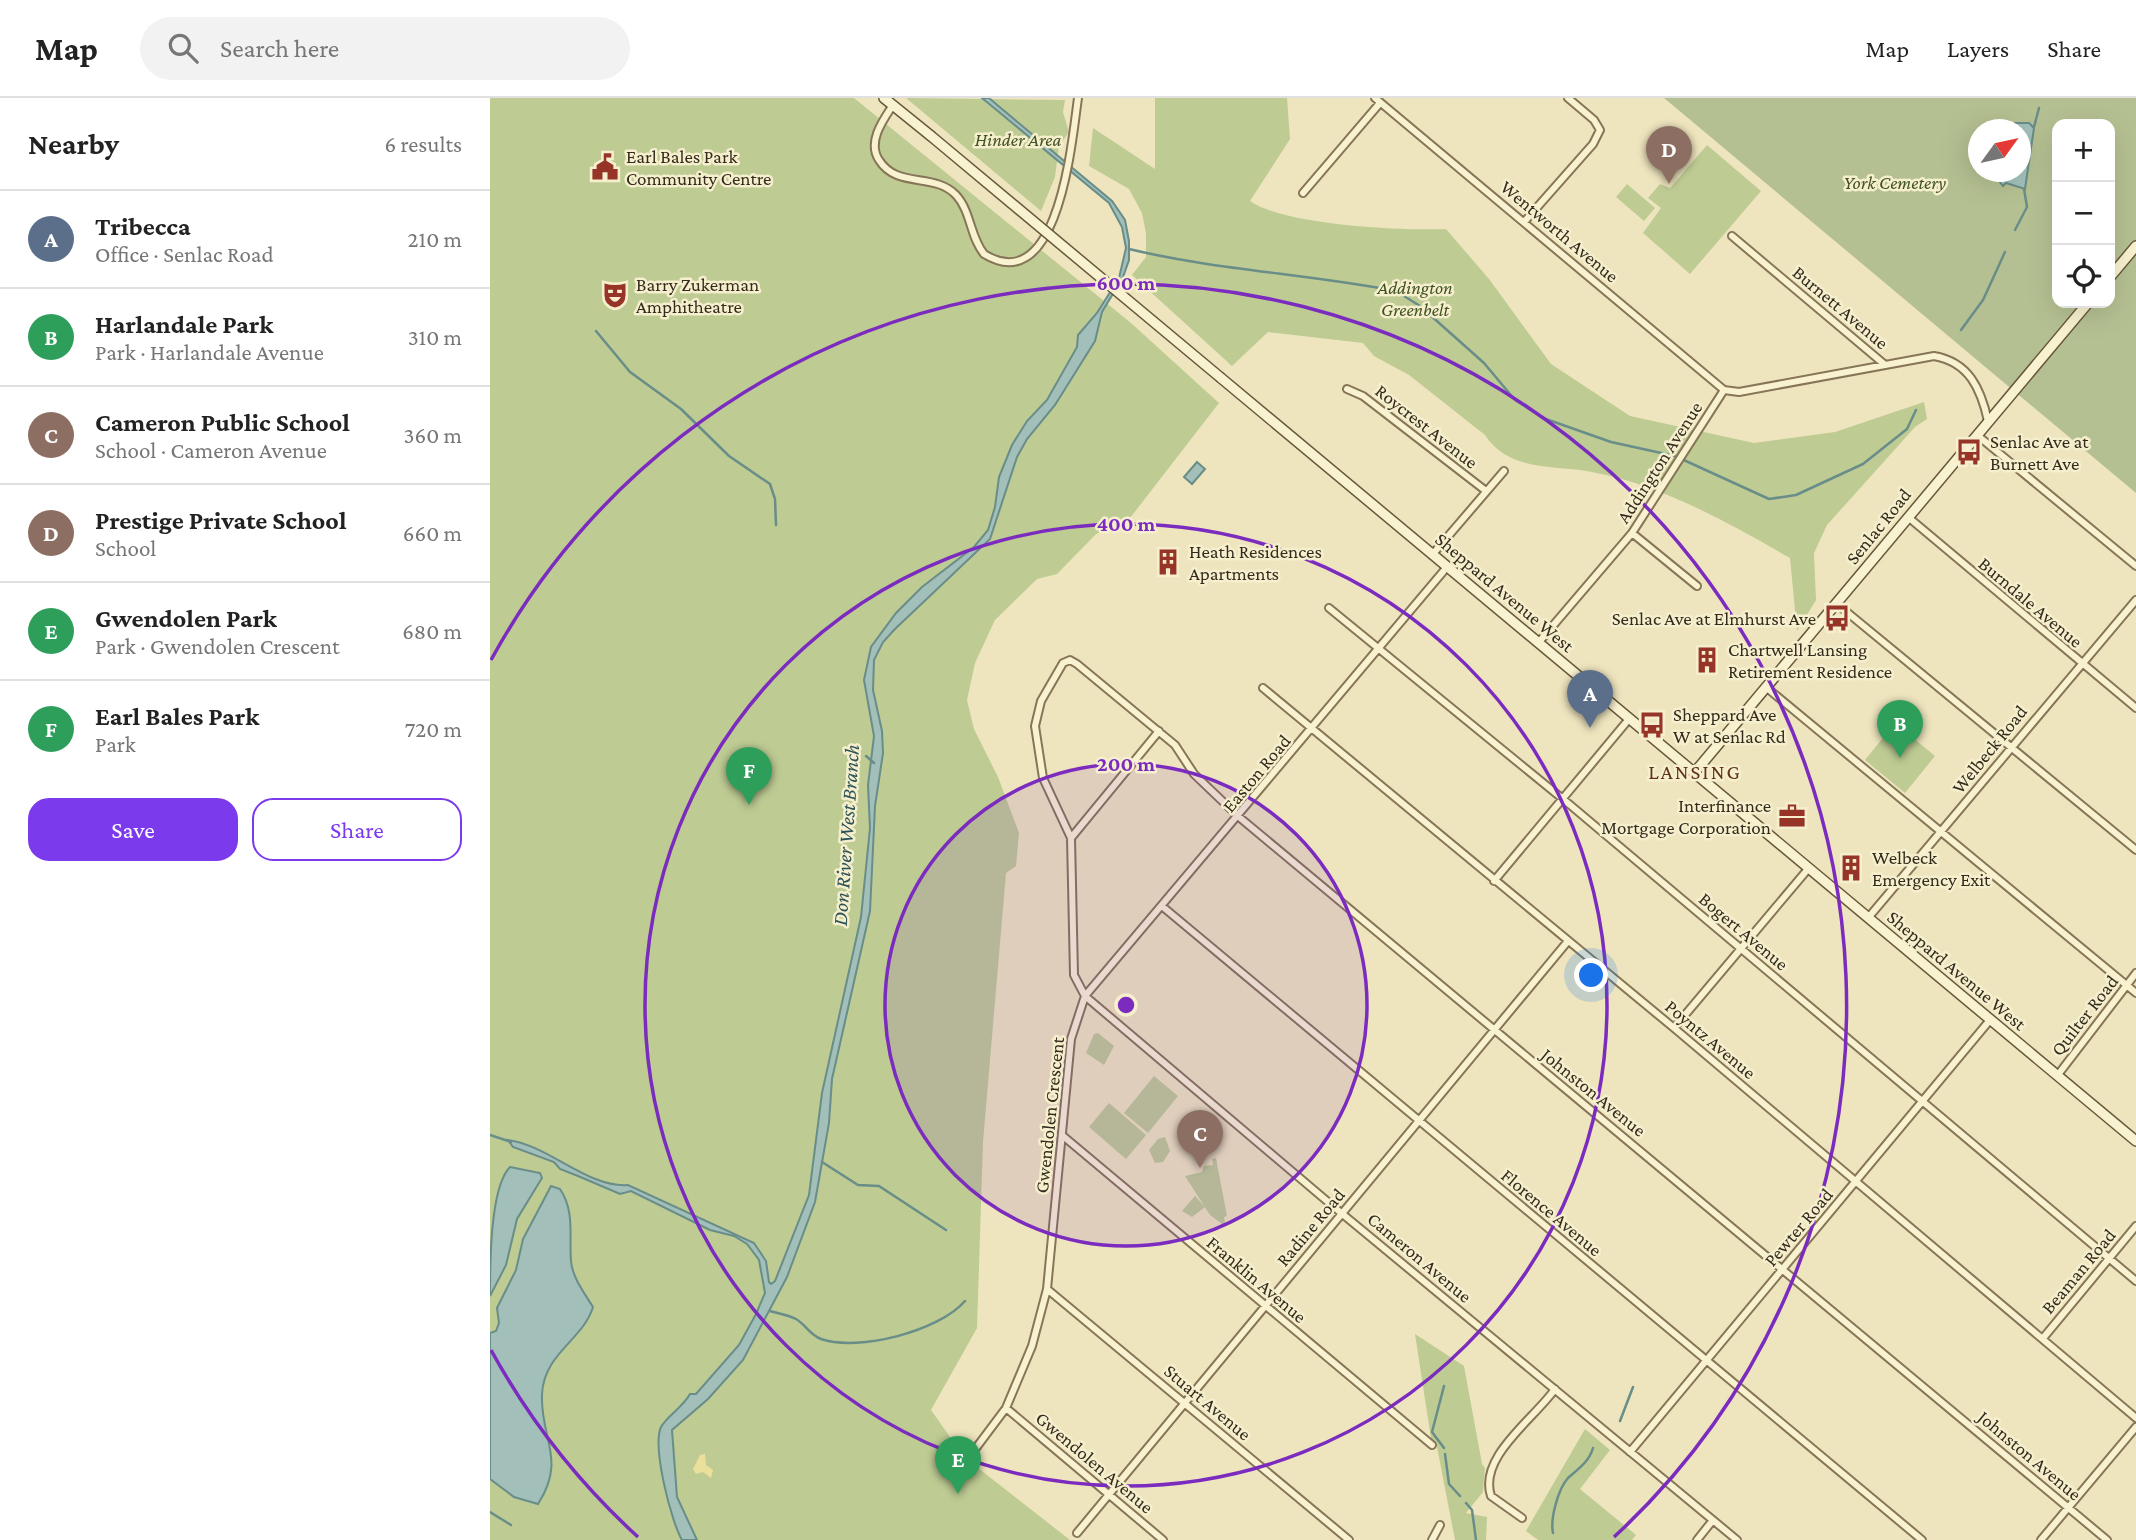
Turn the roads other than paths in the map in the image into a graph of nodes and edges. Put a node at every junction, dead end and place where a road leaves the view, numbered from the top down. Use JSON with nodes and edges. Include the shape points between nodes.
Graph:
{"nodes":[{"id":1,"x":884,"y":98,"type":"edge"},
{"id":2,"x":1078,"y":98,"type":"edge"},
{"id":3,"x":1568,"y":98,"type":"edge"},
{"id":4,"x":1377,"y":100,"type":"edge"},
{"id":5,"x":893,"y":105,"type":"junction"},
{"id":6,"x":1303,"y":193,"type":"dead end"},
{"id":7,"x":1525,"y":221,"type":"junction"},
{"id":8,"x":1732,"y":236,"type":"dead end"},
{"id":9,"x":2136,"y":246,"type":"edge"},
{"id":10,"x":2115,"y":271,"type":"edge"},
{"id":11,"x":2084,"y":308,"type":"edge"},
{"id":12,"x":1884,"y":364,"type":"junction"},
{"id":13,"x":1347,"y":389,"type":"dead end"},
{"id":14,"x":1724,"y":390,"type":"junction"},
{"id":15,"x":1988,"y":421,"type":"junction"},
{"id":16,"x":1978,"y":435,"type":"junction"},
{"id":17,"x":1504,"y":471,"type":"dead end"},
{"id":18,"x":1486,"y":491,"type":"junction"},
{"id":19,"x":1908,"y":517,"type":"junction"},
{"id":20,"x":1632,"y":533,"type":"junction"},
{"id":21,"x":1432,"y":555,"type":"junction"},
{"id":22,"x":2136,"y":566,"type":"edge"},
{"id":23,"x":1447,"y":567,"type":"junction"},
{"id":24,"x":1697,"y":586,"type":"dead end"},
{"id":25,"x":2136,"y":600,"type":"edge"},
{"id":26,"x":1837,"y":604,"type":"junction"},
{"id":27,"x":1329,"y":608,"type":"dead end"},
{"id":28,"x":1539,"y":642,"type":"junction"},
{"id":29,"x":1377,"y":650,"type":"junction"},
{"id":30,"x":2080,"y":664,"type":"junction"},
{"id":31,"x":1263,"y":688,"type":"dead end"},
{"id":32,"x":1767,"y":688,"type":"junction"},
{"id":33,"x":2136,"y":708,"type":"edge"},
{"id":34,"x":1629,"y":719,"type":"junction"},
{"id":35,"x":1313,"y":730,"type":"junction"},
{"id":36,"x":1159,"y":731,"type":"junction"},
{"id":37,"x":2010,"y":747,"type":"junction"},
{"id":38,"x":1695,"y":772,"type":"junction"},
{"id":39,"x":1562,"y":799,"type":"junction"},
{"id":40,"x":1239,"y":817,"type":"junction"},
{"id":41,"x":1942,"y":832,"type":"junction"},
{"id":42,"x":1071,"y":838,"type":"junction"},
{"id":43,"x":2136,"y":850,"type":"edge"},
{"id":44,"x":1808,"y":869,"type":"junction"},
{"id":45,"x":1494,"y":881,"type":"junction"},
{"id":46,"x":1163,"y":907,"type":"junction"},
{"id":47,"x":1868,"y":918,"type":"junction"},
{"id":48,"x":1568,"y":941,"type":"junction"},
{"id":49,"x":1741,"y":950,"type":"junction"},
{"id":50,"x":2136,"y":973,"type":"edge"},
{"id":51,"x":2126,"y":985,"type":"junction"},
{"id":52,"x":2136,"y":993,"type":"edge"},
{"id":53,"x":1085,"y":996,"type":"junction"},
{"id":54,"x":1990,"y":1020,"type":"junction"},
{"id":55,"x":1674,"y":1028,"type":"junction"},
{"id":56,"x":1495,"y":1032,"type":"junction"},
{"id":57,"x":2057,"y":1076,"type":"junction"},
{"id":58,"x":1922,"y":1101,"type":"junction"},
{"id":59,"x":1420,"y":1121,"type":"junction"},
{"id":60,"x":1063,"y":1136,"type":"junction"},
{"id":61,"x":2136,"y":1141,"type":"edge"},
{"id":62,"x":1855,"y":1182,"type":"junction"},
{"id":63,"x":1341,"y":1213,"type":"junction"},
{"id":64,"x":2136,"y":1226,"type":"edge"},
{"id":65,"x":2109,"y":1258,"type":"junction"},
{"id":66,"x":1783,"y":1269,"type":"junction"},
{"id":67,"x":2136,"y":1281,"type":"edge"},
{"id":68,"x":1047,"y":1289,"type":"junction"},
{"id":69,"x":1265,"y":1306,"type":"junction"},
{"id":70,"x":2044,"y":1337,"type":"junction"},
{"id":71,"x":1705,"y":1361,"type":"junction"},
{"id":72,"x":1555,"y":1389,"type":"junction"},
{"id":73,"x":1184,"y":1402,"type":"junction"},
{"id":74,"x":1006,"y":1408,"type":"junction"},
{"id":75,"x":2136,"y":1418,"type":"edge"},
{"id":76,"x":2136,"y":1427,"type":"edge"},
{"id":77,"x":1432,"y":1445,"type":"dead end"},
{"id":78,"x":973,"y":1452,"type":"dead end"},
{"id":79,"x":1630,"y":1452,"type":"junction"},
{"id":80,"x":1108,"y":1493,"type":"junction"},
{"id":81,"x":2067,"y":1507,"type":"junction"},
{"id":82,"x":1522,"y":1518,"type":"dead end"},
{"id":83,"x":1713,"y":1520,"type":"junction"},
{"id":84,"x":1440,"y":1524,"type":"dead end"},
{"id":85,"x":1077,"y":1533,"type":"dead end"},
{"id":86,"x":1163,"y":1540,"type":"edge"},
{"id":87,"x":1349,"y":1540,"type":"edge"},
{"id":88,"x":1432,"y":1540,"type":"edge"},
{"id":89,"x":1697,"y":1540,"type":"edge"},
{"id":90,"x":1737,"y":1540,"type":"edge"},
{"id":91,"x":1922,"y":1540,"type":"edge"},
{"id":92,"x":2041,"y":1540,"type":"edge"},
{"id":93,"x":2107,"y":1540,"type":"edge"}],
"edges":[{"from":1,"to":5,"type":"main road","name":"Sheppard Avenue West"},
{"from":2,"to":5,"type":"street","via":[[1055,219],[1040,246],[1014,262],[992,258],[978,247],[955,194],[892,174],[880,162],[874,141]]},
{"from":3,"to":7,"type":"street","via":[[1600,130],[1593,144]]},
{"from":4,"to":6,"type":"street"},
{"from":4,"to":7,"type":"street","name":"Wentworth Avenue"},
{"from":5,"to":21,"type":"main road","name":"Sheppard Avenue West","bridge":true},
{"from":7,"to":14,"type":"street","name":"Wentworth Avenue"},
{"from":8,"to":12,"type":"street","name":"Burnett Avenue"},
{"from":9,"to":10,"type":"main road"},
{"from":11,"to":15,"type":"main road","name":"Senlac Road"},
{"from":12,"to":14,"type":"street","name":"Addington Avenue","via":[[1739,392]]},
{"from":12,"to":15,"type":"street","name":"Burnett Avenue","via":[[1934,356],[1951,359],[1972,378]]},
{"from":13,"to":18,"type":"street","name":"Roycrest Avenue","via":[[1363,396]]},
{"from":14,"to":20,"type":"street","name":"Addington Avenue"},
{"from":15,"to":16,"type":"main road","name":"Senlac Road"},
{"from":16,"to":19,"type":"main road","name":"Senlac Road"},
{"from":16,"to":22,"type":"street"},
{"from":17,"to":18,"type":"street"},
{"from":18,"to":21,"type":"street"},
{"from":19,"to":26,"type":"main road","name":"Senlac Road"},
{"from":19,"to":30,"type":"street","name":"Burndale Avenue"},
{"from":20,"to":24,"type":"street"},
{"from":20,"to":28,"type":"street","name":"Addington Avenue"},
{"from":21,"to":23,"type":"main road","name":"Sheppard Avenue West"},
{"from":23,"to":28,"type":"main road","name":"Sheppard Avenue West"},
{"from":23,"to":29,"type":"street","name":"Easton Road"},
{"from":25,"to":30,"type":"street","name":"Welbeck Road"},
{"from":26,"to":32,"type":"main road","name":"Senlac Road"},
{"from":26,"to":37,"type":"street"},
{"from":27,"to":29,"type":"street","name":"Bogert Avenue"},
{"from":28,"to":34,"type":"main road","name":"Sheppard Avenue West"},
{"from":29,"to":35,"type":"street","name":"Easton Road"},
{"from":29,"to":39,"type":"street","name":"Bogert Avenue"},
{"from":30,"to":33,"type":"street","name":"Burndale Avenue"},
{"from":30,"to":37,"type":"street","name":"Welbeck Road"},
{"from":31,"to":35,"type":"street","name":"Poyntz Avenue"},
{"from":32,"to":38,"type":"main road","name":"Senlac Road"},
{"from":32,"to":41,"type":"street"},
{"from":34,"to":38,"type":"main road","name":"Sheppard Avenue West"},
{"from":34,"to":39,"type":"street"},
{"from":35,"to":40,"type":"street","name":"Easton Road"},
{"from":35,"to":45,"type":"street","name":"Poyntz Avenue"},
{"from":36,"to":40,"type":"street","name":"Johnston Avenue","via":[[1175,745],[1194,775]]},
{"from":36,"to":42,"type":"street"},
{"from":36,"to":42,"type":"street","name":"Johnston Avenue","via":[[1070,660],[1063,663],[1041,701],[1035,726],[1043,778]]},
{"from":37,"to":41,"type":"street","name":"Welbeck Road"},
{"from":37,"to":43,"type":"street"},
{"from":38,"to":44,"type":"main road","name":"Sheppard Avenue West"},
{"from":39,"to":45,"type":"street"},
{"from":39,"to":49,"type":"street","name":"Bogert Avenue"},
{"from":40,"to":46,"type":"street","name":"Easton Road"},
{"from":40,"to":56,"type":"street","name":"Johnston Avenue"},
{"from":41,"to":47,"type":"street","name":"Welbeck Road"},
{"from":41,"to":51,"type":"street"},
{"from":42,"to":53,"type":"street","via":[[1074,975]]},
{"from":44,"to":47,"type":"main road","name":"Sheppard Avenue West"},
{"from":44,"to":49,"type":"street"},
{"from":45,"to":48,"type":"street","name":"Poyntz Avenue"},
{"from":46,"to":53,"type":"street","name":"Easton Road"},
{"from":46,"to":59,"type":"street","name":"Florence Avenue"},
{"from":47,"to":54,"type":"main road","name":"Sheppard Avenue West"},
{"from":48,"to":55,"type":"street","name":"Poyntz Avenue"},
{"from":48,"to":56,"type":"street","name":"Radine Road"},
{"from":49,"to":55,"type":"street"},
{"from":49,"to":58,"type":"street","name":"Bogert Avenue"},
{"from":50,"to":51,"type":"street","name":"Quilter Road"},
{"from":51,"to":52,"type":"street"},
{"from":51,"to":57,"type":"street","name":"Quilter Road"},
{"from":53,"to":60,"type":"street","name":"Gwendolen Crescent","via":[[1071,1039]]},
{"from":53,"to":63,"type":"street","name":"Cameron Avenue"},
{"from":54,"to":57,"type":"main road","name":"Sheppard Avenue West"},
{"from":54,"to":58,"type":"street","name":"Pewter Road"},
{"from":55,"to":62,"type":"street","name":"Poyntz Avenue"},
{"from":56,"to":59,"type":"street","name":"Radine Road"},
{"from":56,"to":66,"type":"street","name":"Johnston Avenue"},
{"from":57,"to":61,"type":"main road","name":"Sheppard Avenue West"},
{"from":58,"to":62,"type":"street","name":"Pewter Road"},
{"from":58,"to":65,"type":"street","name":"Bogert Avenue"},
{"from":59,"to":63,"type":"street","name":"Radine Road"},
{"from":59,"to":71,"type":"street","name":"Florence Avenue"},
{"from":60,"to":68,"type":"street","name":"Gwendolen Crescent"},
{"from":60,"to":69,"type":"street","name":"Franklin Avenue"},
{"from":62,"to":66,"type":"street","name":"Pewter Road"},
{"from":62,"to":70,"type":"street","name":"Poyntz Avenue"},
{"from":63,"to":69,"type":"street","name":"Radine Road"},
{"from":63,"to":72,"type":"street","name":"Cameron Avenue"},
{"from":64,"to":65,"type":"street","name":"Beaman Road"},
{"from":65,"to":67,"type":"street","name":"Bogert Avenue"},
{"from":65,"to":70,"type":"street","name":"Beaman Road"},
{"from":66,"to":71,"type":"street","name":"Pewter Road"},
{"from":66,"to":81,"type":"street","name":"Johnston Avenue"},
{"from":68,"to":73,"type":"street","name":"Stuart Avenue"},
{"from":68,"to":74,"type":"street","name":"Gwendolen Crescent","via":[[1032,1346]]},
{"from":69,"to":73,"type":"street","name":"Radine Road"},
{"from":69,"to":77,"type":"street","name":"Franklin Avenue"},
{"from":70,"to":75,"type":"street","name":"Poyntz Avenue"},
{"from":71,"to":79,"type":"street","name":"Pewter Road"},
{"from":71,"to":91,"type":"street","name":"Florence Avenue"},
{"from":72,"to":79,"type":"street","name":"Cameron Avenue"},
{"from":72,"to":82,"type":"street","via":[[1488,1472],[1491,1496]]},
{"from":73,"to":80,"type":"street","name":"Radine Road"},
{"from":73,"to":87,"type":"street","name":"Stuart Avenue"},
{"from":74,"to":78,"type":"street","name":"Gwendolen Crescent"},
{"from":74,"to":80,"type":"street","name":"Gwendolen Avenue"},
{"from":76,"to":81,"type":"street"},
{"from":79,"to":83,"type":"street","name":"Cameron Avenue"},
{"from":80,"to":85,"type":"street","name":"Radine Road"},
{"from":80,"to":86,"type":"street","name":"Gwendolen Avenue"},
{"from":81,"to":92,"type":"street"},
{"from":81,"to":93,"type":"street","name":"Johnston Avenue"},
{"from":83,"to":89,"type":"street"},
{"from":83,"to":90,"type":"street","name":"Cameron Avenue"},
{"from":84,"to":88,"type":"street"}]}
